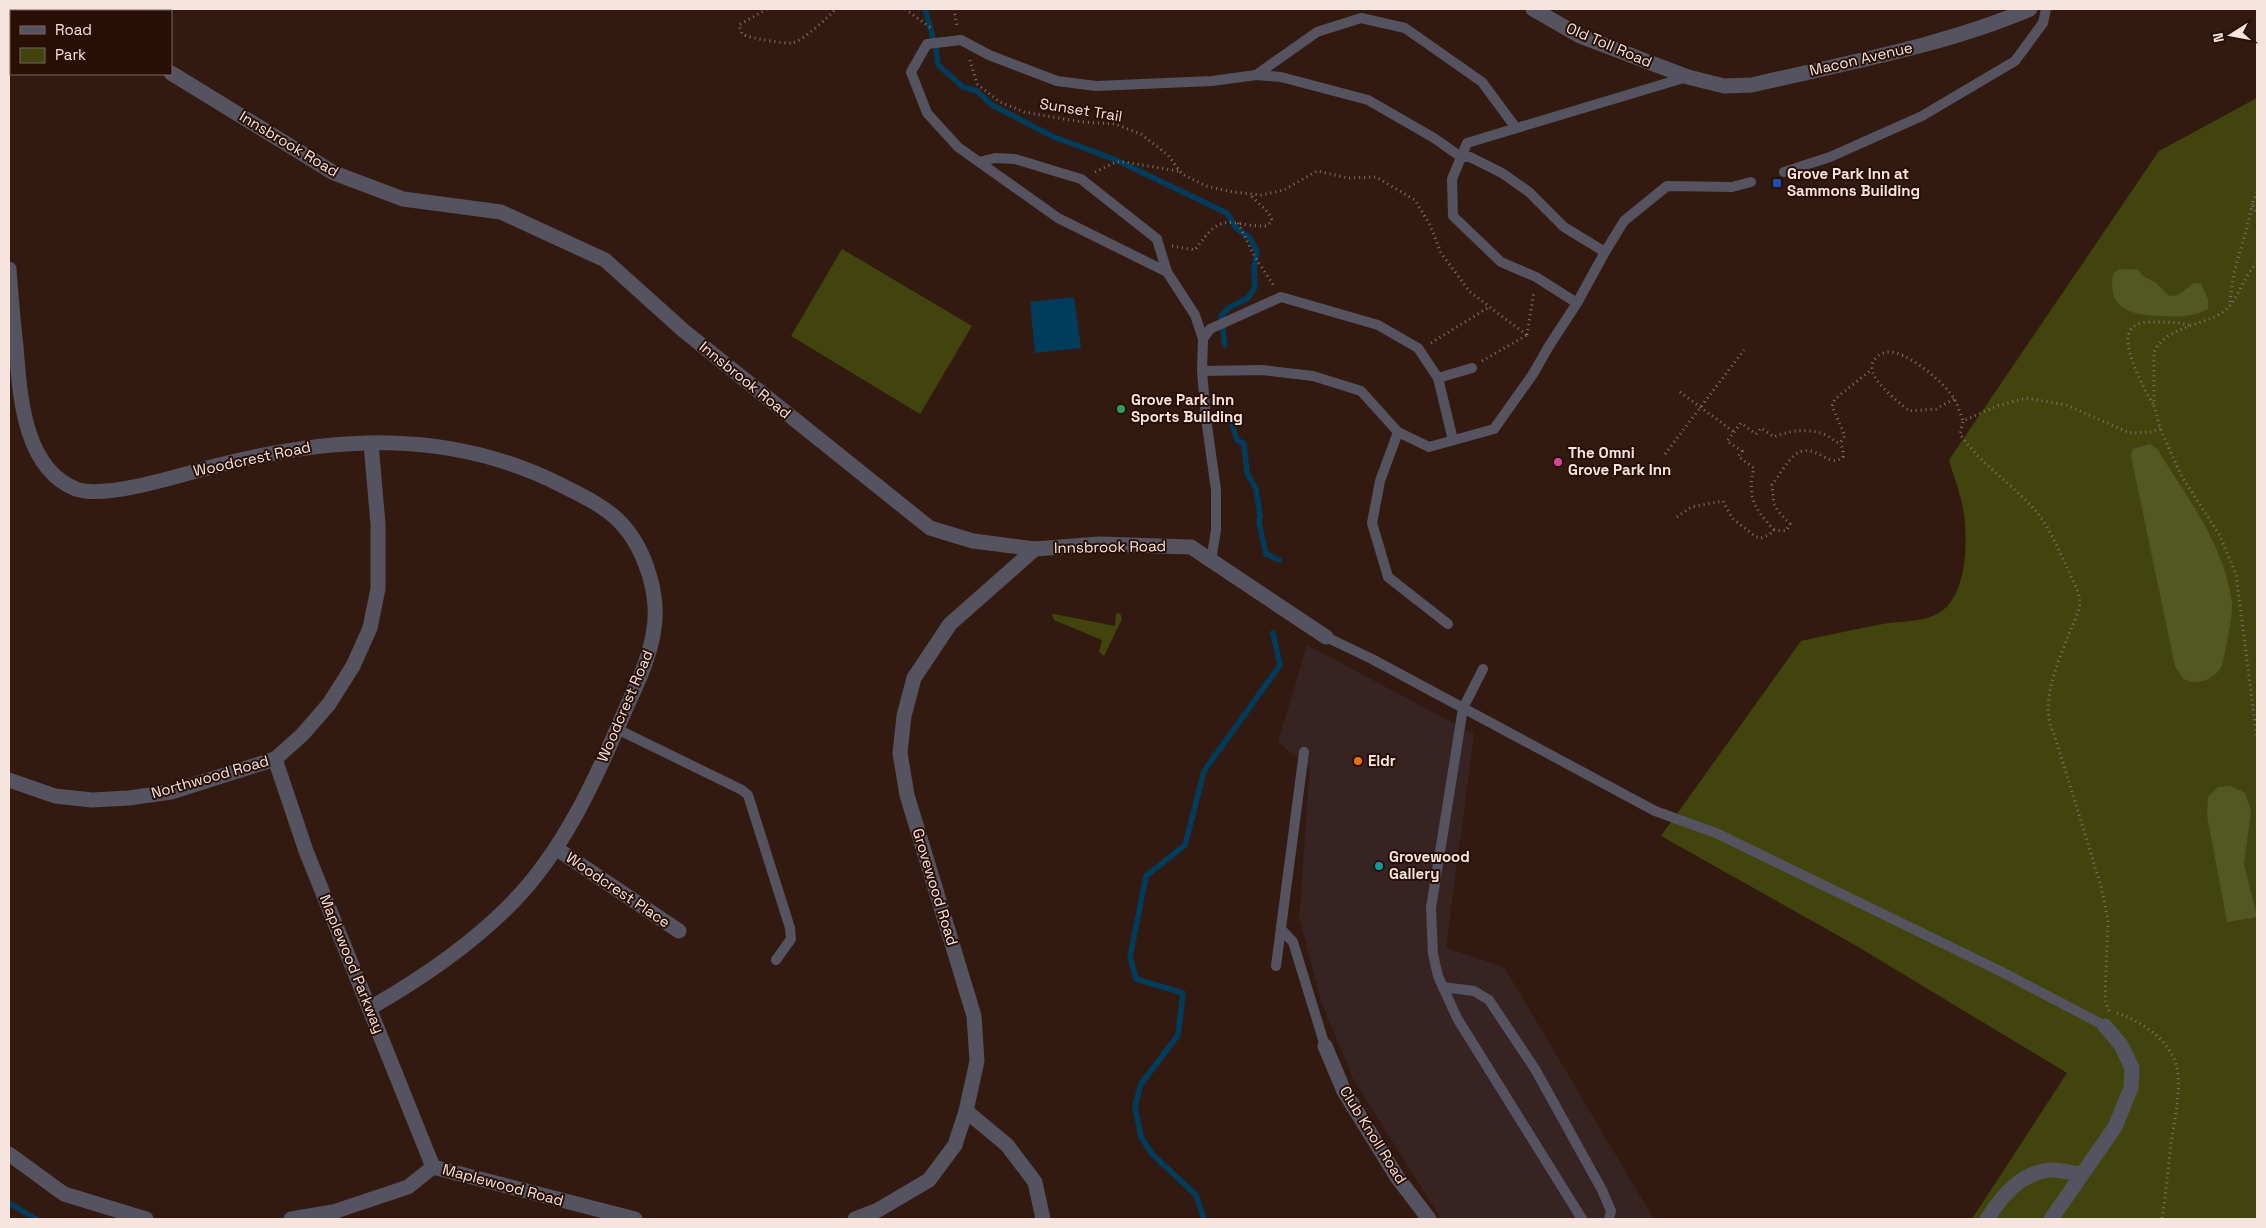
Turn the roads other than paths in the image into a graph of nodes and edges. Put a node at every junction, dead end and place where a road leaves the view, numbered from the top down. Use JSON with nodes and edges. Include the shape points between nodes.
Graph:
{"nodes":[{"id":1,"x":1533,"y":9,"type":"edge"},
{"id":2,"x":2030,"y":9,"type":"edge"},
{"id":3,"x":2046,"y":9,"type":"edge"},
{"id":4,"x":172,"y":74,"type":"edge"},
{"id":5,"x":1256,"y":75,"type":"junction"},
{"id":6,"x":1688,"y":77,"type":"junction"},
{"id":7,"x":1516,"y":128,"type":"junction"},
{"id":8,"x":1461,"y":157,"type":"junction"},
{"id":9,"x":979,"y":162,"type":"junction"},
{"id":10,"x":1784,"y":172,"type":"dead end"},
{"id":11,"x":1751,"y":182,"type":"dead end"},
{"id":12,"x":1605,"y":252,"type":"junction"},
{"id":13,"x":9,"y":269,"type":"edge"},
{"id":14,"x":1167,"y":272,"type":"junction"},
{"id":15,"x":1577,"y":303,"type":"junction"},
{"id":16,"x":1203,"y":339,"type":"junction"},
{"id":17,"x":1472,"y":368,"type":"dead end"},
{"id":18,"x":1202,"y":371,"type":"junction"},
{"id":19,"x":1438,"y":378,"type":"junction"},
{"id":20,"x":1398,"y":432,"type":"junction"},
{"id":21,"x":1453,"y":440,"type":"junction"},
{"id":22,"x":371,"y":444,"type":"junction"},
{"id":23,"x":1035,"y":549,"type":"junction"},
{"id":24,"x":1211,"y":561,"type":"junction"},
{"id":25,"x":1448,"y":624,"type":"dead end"},
{"id":26,"x":1326,"y":637,"type":"joint"},
{"id":27,"x":1483,"y":669,"type":"dead end"},
{"id":28,"x":1464,"y":708,"type":"junction"},
{"id":29,"x":617,"y":729,"type":"junction"},
{"id":30,"x":1304,"y":752,"type":"dead end"},
{"id":31,"x":275,"y":759,"type":"junction"},
{"id":32,"x":9,"y":780,"type":"edge"},
{"id":33,"x":557,"y":849,"type":"junction"},
{"id":34,"x":1281,"y":929,"type":"junction"},
{"id":35,"x":679,"y":931,"type":"dead end"},
{"id":36,"x":776,"y":960,"type":"dead end"},
{"id":37,"x":1276,"y":966,"type":"dead end"},
{"id":38,"x":1442,"y":987,"type":"junction"},
{"id":39,"x":370,"y":1008,"type":"junction"},
{"id":40,"x":2104,"y":1026,"type":"joint"},
{"id":41,"x":1325,"y":1046,"type":"joint"},
{"id":42,"x":966,"y":1111,"type":"junction"},
{"id":43,"x":9,"y":1154,"type":"edge"},
{"id":44,"x":433,"y":1167,"type":"junction"},
{"id":45,"x":2081,"y":1174,"type":"junction"},
{"id":46,"x":146,"y":1219,"type":"edge"},
{"id":47,"x":291,"y":1219,"type":"edge"},
{"id":48,"x":635,"y":1219,"type":"edge"},
{"id":49,"x":855,"y":1219,"type":"edge"},
{"id":50,"x":1043,"y":1219,"type":"edge"},
{"id":51,"x":1429,"y":1219,"type":"edge"},
{"id":52,"x":1582,"y":1219,"type":"edge"},
{"id":53,"x":1609,"y":1219,"type":"edge"},
{"id":54,"x":1987,"y":1219,"type":"edge"},
{"id":55,"x":2051,"y":1219,"type":"edge"}],
"edges":[{"from":1,"to":6,"type":"street","name":"Old Toll Road","via":[[1580,36]]},
{"from":2,"to":6,"type":"street","name":"Macon Avenue","via":[[1920,45],[1752,85],[1724,86]]},
{"from":3,"to":10,"type":"lane","via":[[2042,23],[2015,60],[1922,116],[1830,157]]},
{"from":4,"to":23,"type":"street","name":"Innsbrook Road","via":[[334,173],[403,199],[501,212],[605,260],[684,331],[930,528],[973,541]]},
{"from":5,"to":7,"type":"lane","via":[[1317,32],[1361,18],[1406,28],[1482,82]]},
{"from":5,"to":8,"type":"lane","via":[[1281,77],[1368,100]]},
{"from":5,"to":9,"type":"lane","via":[[1212,81],[1096,86],[1057,80],[989,55],[961,40],[927,44],[911,72],[927,113],[958,146]]},
{"from":6,"to":7,"type":"lane"},
{"from":7,"to":8,"type":"lane","via":[[1467,143]]},
{"from":8,"to":12,"type":"lane","via":[[1470,157],[1502,173],[1530,192],[1564,227]]},
{"from":8,"to":15,"type":"lane","via":[[1452,179],[1453,216],[1501,262],[1536,276]]},
{"from":9,"to":14,"type":"lane","via":[[1058,218]]},
{"from":9,"to":14,"type":"lane","via":[[995,158],[1015,159],[1081,179],[1157,239]]},
{"from":11,"to":12,"type":"lane","via":[[1732,187],[1667,186],[1624,221]]},
{"from":12,"to":15,"type":"lane"},
{"from":13,"to":22,"type":"street","name":"Woodcrest Road","via":[[21,404],[34,448],[56,477],[78,490],[112,491],[262,454],[320,445]]},
{"from":14,"to":16,"type":"lane","via":[[1195,315]]},
{"from":15,"to":21,"type":"lane","via":[[1494,429]]},
{"from":16,"to":18,"type":"lane"},
{"from":16,"to":19,"type":"lane","via":[[1210,329],[1281,297],[1378,325],[1420,350]]},
{"from":17,"to":19,"type":"lane"},
{"from":18,"to":20,"type":"lane","via":[[1262,370],[1313,376],[1361,391]]},
{"from":18,"to":24,"type":"lane","via":[[1216,490],[1216,530]]},
{"from":19,"to":21,"type":"lane"},
{"from":20,"to":21,"type":"lane","via":[[1429,447]]},
{"from":20,"to":25,"type":"lane","via":[[1380,481],[1372,523],[1388,577]]},
{"from":22,"to":29,"type":"street","name":"Woodcrest Road","via":[[409,442],[498,460],[588,498],[620,523],[638,549],[652,582],[655,608],[654,634]]},
{"from":22,"to":31,"type":"street","name":"Northwood Road","via":[[378,524],[378,589],[370,628],[353,666],[329,704]]},
{"from":23,"to":24,"type":"street","name":"Innsbrook Road","via":[[1099,544],[1191,547]]},
{"from":23,"to":42,"type":"street","name":"Grovewood Road","via":[[950,624],[914,678],[904,716],[900,753],[907,795],[974,1016],[977,1061]]},
{"from":24,"to":26,"type":"street","name":"Innsbrook Road"},
{"from":26,"to":28,"type":"lane"},
{"from":27,"to":28,"type":"lane"},
{"from":28,"to":38,"type":"lane","via":[[1432,908],[1433,954]]},
{"from":28,"to":40,"type":"lane","via":[[1655,811],[1716,833],[2002,972]]},
{"from":29,"to":33,"type":"street","name":"Woodcrest Road"},
{"from":29,"to":36,"type":"lane","via":[[748,795],[790,928],[791,939]]},
{"from":30,"to":34,"type":"lane"},
{"from":31,"to":32,"type":"street","name":"Northwood Road","via":[[171,792],[129,798],[92,800],[55,796]]},
{"from":31,"to":39,"type":"street","name":"Maplewood Parkway","via":[[306,851]]},
{"from":33,"to":35,"type":"street","name":"Woodcrest Place"},
{"from":33,"to":39,"type":"street","name":"Woodcrest Road","via":[[513,902],[460,950],[415,982]]},
{"from":34,"to":37,"type":"lane"},
{"from":34,"to":41,"type":"lane","via":[[1293,942]]},
{"from":38,"to":52,"type":"lane","via":[[1457,1018]]},
{"from":38,"to":53,"type":"lane","via":[[1474,991],[1489,1000],[1535,1069],[1602,1190],[1611,1211]]},
{"from":39,"to":44,"type":"street","name":"Maplewood Parkway"},
{"from":40,"to":45,"type":"street","via":[[2121,1045],[2132,1068],[2131,1088],[2115,1127]]},
{"from":41,"to":51,"type":"street","name":"Club Knoll Road","via":[[1344,1091],[1397,1178]]},
{"from":42,"to":49,"type":"street","name":"Grovewood Road","via":[[955,1144],[928,1180],[878,1210]]},
{"from":42,"to":50,"type":"street","via":[[1007,1145],[1035,1182]]},
{"from":43,"to":46,"type":"street","via":[[64,1194]]},
{"from":44,"to":47,"type":"street","name":"Maplewood Road","via":[[408,1188],[333,1212]]},
{"from":44,"to":48,"type":"street","name":"Maplewood Road"},
{"from":45,"to":54,"type":"street","via":[[2051,1170],[2030,1174],[2016,1183]]},
{"from":45,"to":55,"type":"street"}]}
